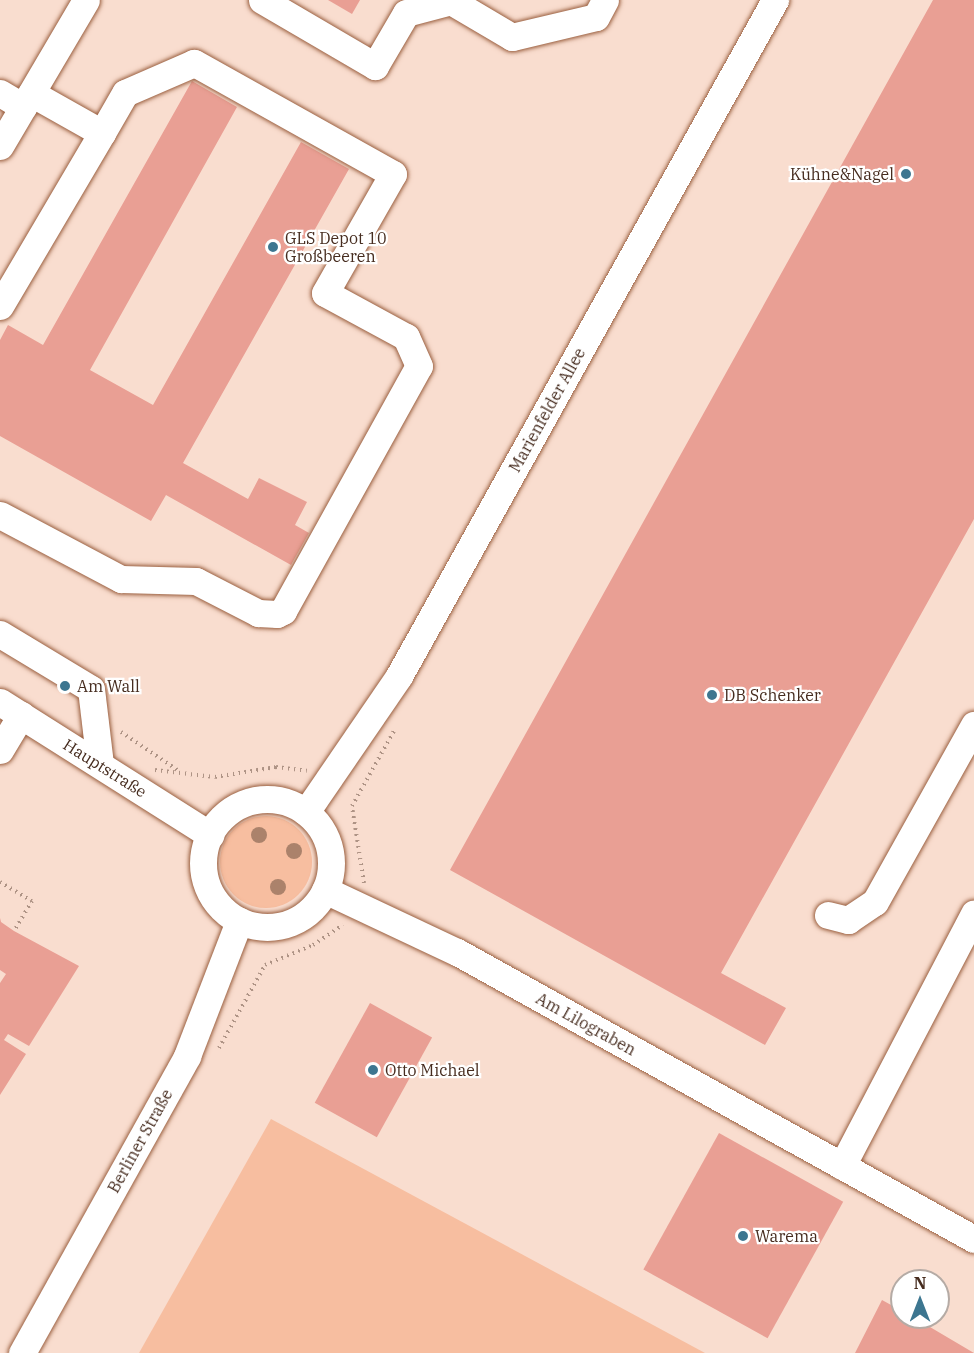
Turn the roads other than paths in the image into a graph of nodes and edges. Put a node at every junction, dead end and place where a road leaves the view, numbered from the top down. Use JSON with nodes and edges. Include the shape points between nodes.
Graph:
{"nodes":[{"id":1,"x":86,"y":0,"type":"edge"},
{"id":2,"x":262,"y":0,"type":"edge"},
{"id":3,"x":605,"y":0,"type":"edge"},
{"id":4,"x":775,"y":0,"type":"edge"},
{"id":5,"x":0,"y":93,"type":"edge"},
{"id":6,"x":27,"y":100,"type":"junction"},
{"id":7,"x":102,"y":133,"type":"junction"},
{"id":8,"x":0,"y":146,"type":"edge"},
{"id":9,"x":0,"y":306,"type":"edge"},
{"id":10,"x":0,"y":516,"type":"edge"},
{"id":11,"x":0,"y":634,"type":"edge"},
{"id":12,"x":11,"y":708,"type":"edge"},
{"id":13,"x":974,"y":726,"type":"edge"},
{"id":14,"x":0,"y":750,"type":"edge"},
{"id":15,"x":100,"y":764,"type":"junction"},
{"id":16,"x":306,"y":812,"type":"junction"},
{"id":17,"x":210,"y":835,"type":"junction"},
{"id":18,"x":326,"y":890,"type":"junction"},
{"id":19,"x":974,"y":913,"type":"edge"},
{"id":20,"x":828,"y":915,"type":"dead end"},
{"id":21,"x":239,"y":921,"type":"junction"},
{"id":22,"x":842,"y":1166,"type":"junction"},
{"id":23,"x":974,"y":1239,"type":"edge"},
{"id":24,"x":22,"y":1353,"type":"edge"}],
"edges":[{"from":1,"to":6,"type":"street"},
{"from":2,"to":3,"type":"street","via":[[375,66],[406,13],[451,1],[512,37],[596,17]]},
{"from":4,"to":16,"type":"street","name":"Marienfelder Allee","via":[[399,676]]},
{"from":5,"to":6,"type":"street"},
{"from":6,"to":7,"type":"street"},
{"from":6,"to":8,"type":"street"},
{"from":7,"to":9,"type":"street"},
{"from":7,"to":10,"type":"street","via":[[125,93],[194,63],[393,174],[325,293],[406,337],[419,366],[283,611],[277,614],[258,613],[196,581],[121,579]]},
{"from":11,"to":15,"type":"street","via":[[91,689]]},
{"from":12,"to":14,"type":"street"},
{"from":12,"to":15,"type":"street","name":"Hauptstraße"},
{"from":13,"to":20,"type":"street","via":[[875,902],[848,920]]},
{"from":15,"to":17,"type":"street","name":"Hauptstraße"},
{"from":16,"to":17,"type":"street","via":[[290,803],[253,801],[221,819]]},
{"from":16,"to":18,"type":"street","via":[[321,828],[330,848]]},
{"from":17,"to":21,"type":"street","via":[[204,854],[210,893]]},
{"from":18,"to":21,"type":"street","via":[[310,910],[289,923],[255,926]]},
{"from":18,"to":22,"type":"street","name":"Am Lilograben","via":[[457,952]]},
{"from":19,"to":22,"type":"street"},
{"from":21,"to":24,"type":"street","name":"Berliner Straße","via":[[187,1056]]},
{"from":22,"to":23,"type":"street","name":"Am Lilograben"}]}
